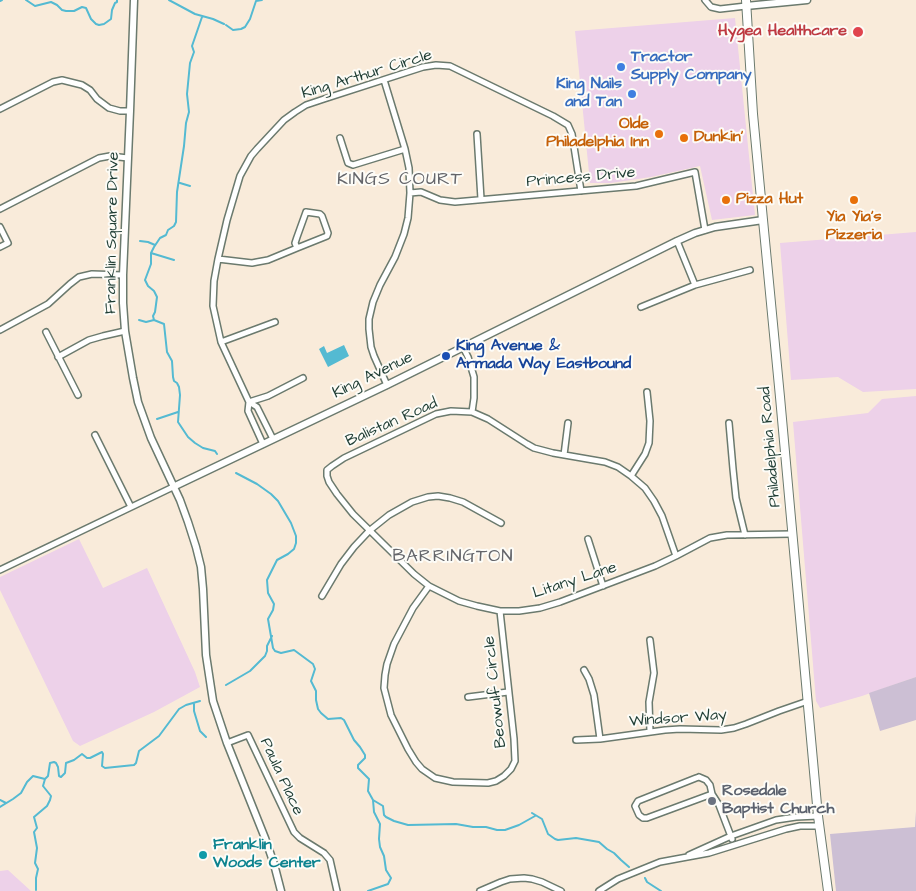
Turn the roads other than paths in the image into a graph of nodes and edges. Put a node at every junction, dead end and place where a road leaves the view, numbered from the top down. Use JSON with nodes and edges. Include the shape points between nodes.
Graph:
{"nodes":[{"id":1,"x":134,"y":0,"type":"edge"},
{"id":2,"x":705,"y":0,"type":"edge"},
{"id":3,"x":807,"y":0,"type":"edge"},
{"id":4,"x":746,"y":3,"type":"edge"},
{"id":5,"x":384,"y":80,"type":"junction"},
{"id":6,"x":0,"y":109,"type":"edge"},
{"id":7,"x":130,"y":110,"type":"junction"},
{"id":8,"x":477,"y":134,"type":"dead end"},
{"id":9,"x":340,"y":138,"type":"dead end"},
{"id":10,"x":405,"y":149,"type":"junction"},
{"id":11,"x":128,"y":158,"type":"junction"},
{"id":12,"x":581,"y":191,"type":"junction"},
{"id":13,"x":410,"y":193,"type":"junction"},
{"id":14,"x":482,"y":199,"type":"junction"},
{"id":15,"x":0,"y":209,"type":"edge"},
{"id":16,"x":763,"y":220,"type":"junction"},
{"id":17,"x":0,"y":227,"type":"edge"},
{"id":18,"x":705,"y":230,"type":"junction"},
{"id":19,"x":677,"y":241,"type":"junction"},
{"id":20,"x":0,"y":247,"type":"edge"},
{"id":21,"x":297,"y":248,"type":"junction"},
{"id":22,"x":218,"y":259,"type":"junction"},
{"id":23,"x":750,"y":270,"type":"dead end"},
{"id":24,"x":123,"y":275,"type":"junction"},
{"id":25,"x":695,"y":285,"type":"junction"},
{"id":26,"x":641,"y":307,"type":"dead end"},
{"id":27,"x":275,"y":322,"type":"dead end"},
{"id":28,"x":0,"y":330,"type":"edge"},
{"id":29,"x":125,"y":331,"type":"junction"},
{"id":30,"x":46,"y":332,"type":"dead end"},
{"id":31,"x":221,"y":342,"type":"junction"},
{"id":32,"x":463,"y":347,"type":"junction"},
{"id":33,"x":58,"y":358,"type":"junction"},
{"id":34,"x":304,"y":378,"type":"dead end"},
{"id":35,"x":387,"y":385,"type":"junction"},
{"id":36,"x":647,"y":392,"type":"dead end"},
{"id":37,"x":78,"y":395,"type":"dead end"},
{"id":38,"x":249,"y":402,"type":"junction"},
{"id":39,"x":472,"y":412,"type":"junction"},
{"id":40,"x":568,"y":423,"type":"dead end"},
{"id":41,"x":730,"y":423,"type":"dead end"},
{"id":42,"x":96,"y":435,"type":"dead end"},
{"id":43,"x":273,"y":440,"type":"junction"},
{"id":44,"x":263,"y":444,"type":"junction"},
{"id":45,"x":564,"y":455,"type":"junction"},
{"id":46,"x":327,"y":470,"type":"joint"},
{"id":47,"x":631,"y":476,"type":"junction"},
{"id":48,"x":173,"y":487,"type":"junction"},
{"id":49,"x":131,"y":507,"type":"junction"},
{"id":50,"x":501,"y":523,"type":"dead end"},
{"id":51,"x":369,"y":531,"type":"junction"},
{"id":52,"x":792,"y":534,"type":"junction"},
{"id":53,"x":745,"y":536,"type":"junction"},
{"id":54,"x":588,"y":539,"type":"dead end"},
{"id":55,"x":676,"y":556,"type":"junction"},
{"id":56,"x":0,"y":570,"type":"edge"},
{"id":57,"x":429,"y":586,"type":"junction"},
{"id":58,"x":603,"y":586,"type":"junction"},
{"id":59,"x":322,"y":596,"type":"dead end"},
{"id":60,"x":500,"y":611,"type":"junction"},
{"id":61,"x":650,"y":640,"type":"dead end"},
{"id":62,"x":584,"y":670,"type":"dead end"},
{"id":63,"x":508,"y":692,"type":"junction"},
{"id":64,"x":468,"y":697,"type":"dead end"},
{"id":65,"x":808,"y":701,"type":"junction"},
{"id":66,"x":650,"y":732,"type":"junction"},
{"id":67,"x":600,"y":739,"type":"junction"},
{"id":68,"x":576,"y":740,"type":"dead end"},
{"id":69,"x":227,"y":743,"type":"junction"},
{"id":70,"x":712,"y":794,"type":"junction"},
{"id":71,"x":818,"y":816,"type":"junction"},
{"id":72,"x":820,"y":826,"type":"junction"},
{"id":73,"x":731,"y":836,"type":"junction"},
{"id":74,"x":734,"y":845,"type":"junction"},
{"id":75,"x":682,"y":858,"type":"junction"},
{"id":76,"x":281,"y":891,"type":"edge"},
{"id":77,"x":338,"y":891,"type":"edge"},
{"id":78,"x":480,"y":891,"type":"edge"},
{"id":79,"x":561,"y":891,"type":"edge"},
{"id":80,"x":599,"y":891,"type":"edge"},
{"id":81,"x":828,"y":891,"type":"edge"}],
"edges":[{"from":1,"to":7,"type":"street","name":"Franklin Square Drive"},
{"from":2,"to":4,"type":"street","via":[[720,9]]},
{"from":3,"to":4,"type":"street"},
{"from":4,"to":16,"type":"main road","name":"Philadelphia Road"},
{"from":5,"to":10,"type":"street"},
{"from":5,"to":12,"type":"street","name":"King Arthur Circle","via":[[443,64],[563,121],[572,134]]},
{"from":5,"to":22,"type":"street","name":"King Arthur Circle","via":[[306,105],[284,120],[257,149],[240,176]]},
{"from":6,"to":7,"type":"street","via":[[62,80],[82,85],[109,108]]},
{"from":7,"to":11,"type":"street","name":"Franklin Square Drive"},
{"from":8,"to":14,"type":"street"},
{"from":9,"to":10,"type":"street","via":[[348,163],[353,165]]},
{"from":10,"to":13,"type":"street"},
{"from":11,"to":15,"type":"street","via":[[99,158]]},
{"from":11,"to":24,"type":"street","name":"Franklin Square Drive"},
{"from":12,"to":14,"type":"street","name":"Princess Drive"},
{"from":12,"to":18,"type":"street","name":"Princess Drive","via":[[636,186],[695,172]]},
{"from":13,"to":14,"type":"street","name":"Princess Drive","via":[[421,192],[447,202]]},
{"from":13,"to":35,"type":"street","via":[[404,234],[373,302],[369,319],[371,347]]},
{"from":16,"to":18,"type":"street","name":"King Avenue"},
{"from":16,"to":52,"type":"main road","name":"Philadelphia Road"},
{"from":17,"to":20,"type":"street","via":[[8,243]]},
{"from":18,"to":19,"type":"street","name":"King Avenue"},
{"from":19,"to":25,"type":"street"},
{"from":19,"to":32,"type":"street","name":"King Avenue"},
{"from":21,"to":21,"type":"street","via":[[326,236],[328,233],[320,214],[306,212],[297,237]]},
{"from":21,"to":22,"type":"street","via":[[252,263]]},
{"from":22,"to":31,"type":"street","name":"King Arthur Circle","via":[[213,306]]},
{"from":23,"to":25,"type":"street"},
{"from":24,"to":28,"type":"street","via":[[80,277],[48,304]]},
{"from":24,"to":29,"type":"street","name":"Franklin Square Drive"},
{"from":25,"to":26,"type":"street"},
{"from":27,"to":31,"type":"street"},
{"from":29,"to":33,"type":"street","via":[[89,340]]},
{"from":29,"to":48,"type":"street","name":"Franklin Square Drive","via":[[138,402]]},
{"from":30,"to":33,"type":"street"},
{"from":31,"to":38,"type":"street","name":"King Arthur Circle"},
{"from":32,"to":35,"type":"street","name":"King Avenue"},
{"from":32,"to":39,"type":"street","via":[[474,377]]},
{"from":33,"to":37,"type":"street"},
{"from":34,"to":38,"type":"street"},
{"from":35,"to":43,"type":"street","name":"King Avenue"},
{"from":36,"to":47,"type":"street","via":[[649,442]]},
{"from":38,"to":43,"type":"street","name":"King Arthur Circle","via":[[257,407]]},
{"from":38,"to":44,"type":"street","name":"King Arthur Circle","via":[[248,411]]},
{"from":39,"to":45,"type":"street","name":"Balistan Road","via":[[527,444]]},
{"from":39,"to":46,"type":"street","name":"Balistan Road","via":[[436,414],[344,458]]},
{"from":40,"to":45,"type":"street"},
{"from":41,"to":53,"type":"street","via":[[736,498]]},
{"from":42,"to":49,"type":"street"},
{"from":43,"to":44,"type":"street","name":"King Avenue"},
{"from":44,"to":48,"type":"street","name":"King Avenue"},
{"from":45,"to":47,"type":"street","name":"Balistan Road","via":[[605,462]]},
{"from":46,"to":51,"type":"street","name":"Litany Lane","via":[[329,482],[337,494]]},
{"from":47,"to":55,"type":"street","name":"Balistan Road","via":[[654,501]]},
{"from":48,"to":49,"type":"street","name":"King Avenue"},
{"from":48,"to":69,"type":"street","name":"Franklin Square Drive","via":[[188,522],[201,567],[208,669],[213,701]]},
{"from":49,"to":56,"type":"street","name":"King Avenue"},
{"from":50,"to":51,"type":"street","via":[[463,502],[438,496],[407,505]]},
{"from":51,"to":57,"type":"street","name":"Litany Lane"},
{"from":51,"to":59,"type":"street","via":[[341,564]]},
{"from":52,"to":53,"type":"street","name":"Litany Lane"},
{"from":52,"to":65,"type":"main road","name":"Philadelphia Road"},
{"from":53,"to":55,"type":"street","name":"Litany Lane","via":[[710,538]]},
{"from":54,"to":58,"type":"street"},
{"from":55,"to":58,"type":"street","name":"Litany Lane"},
{"from":57,"to":60,"type":"street","name":"Litany Lane","via":[[459,601]]},
{"from":57,"to":63,"type":"street","name":"Beowulf Circle","via":[[402,628],[390,655],[384,688],[391,714],[416,762],[436,778],[452,782],[488,783],[504,776],[515,761]]},
{"from":58,"to":60,"type":"street","name":"Litany Lane","via":[[540,608]]},
{"from":60,"to":63,"type":"street","name":"Beowulf Circle"},
{"from":61,"to":66,"type":"street","via":[[654,673]]},
{"from":62,"to":67,"type":"street","via":[[594,695]]},
{"from":63,"to":64,"type":"street"},
{"from":65,"to":66,"type":"street","name":"Windsor Way","via":[[734,728]]},
{"from":65,"to":71,"type":"main road","name":"Philadelphia Road"},
{"from":66,"to":67,"type":"street","name":"Windsor Way"},
{"from":67,"to":68,"type":"street","name":"Windsor Way"},
{"from":69,"to":76,"type":"street","name":"Franklin Square Drive","via":[[265,838]]},
{"from":69,"to":77,"type":"street","name":"Paula Place","via":[[248,735],[294,832],[330,860]]},
{"from":70,"to":70,"type":"street","via":[[647,818],[639,815],[635,806],[638,801],[696,778],[708,782]]},
{"from":70,"to":73,"type":"street"},
{"from":71,"to":72,"type":"main road","name":"Philadelphia Road"},
{"from":71,"to":73,"type":"street","via":[[776,820]]},
{"from":72,"to":74,"type":"street","via":[[786,829]]},
{"from":72,"to":81,"type":"main road","name":"Philadelphia Road"},
{"from":73,"to":74,"type":"street"},
{"from":73,"to":75,"type":"street"},
{"from":74,"to":75,"type":"street"},
{"from":75,"to":80,"type":"street","via":[[660,862],[618,879]]},
{"from":78,"to":79,"type":"street","via":[[501,882],[524,878]]}]}
